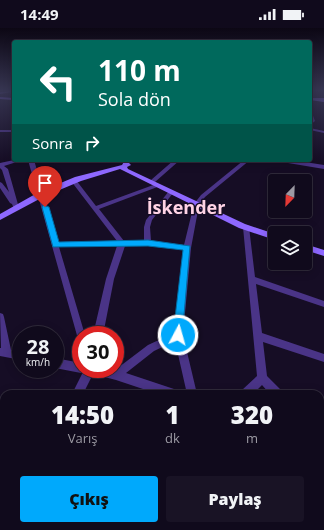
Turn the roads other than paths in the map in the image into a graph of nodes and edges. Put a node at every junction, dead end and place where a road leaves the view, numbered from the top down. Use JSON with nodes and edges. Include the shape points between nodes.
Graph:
{"nodes":[{"id":1,"x":312,"y":129,"type":"edge"},
{"id":2,"x":0,"y":131,"type":"edge"},
{"id":3,"x":12,"y":131,"type":"edge"},
{"id":4,"x":324,"y":132,"type":"edge"},
{"id":5,"x":12,"y":162,"type":"edge"},
{"id":6,"x":32,"y":162,"type":"edge"},
{"id":7,"x":175,"y":162,"type":"edge"},
{"id":8,"x":244,"y":162,"type":"edge"},
{"id":9,"x":294,"y":162,"type":"edge"},
{"id":10,"x":0,"y":165,"type":"edge"},
{"id":11,"x":130,"y":165,"type":"edge"},
{"id":12,"x":324,"y":167,"type":"edge"},
{"id":13,"x":76,"y":180,"type":"junction"},
{"id":14,"x":155,"y":183,"type":"junction"},
{"id":15,"x":0,"y":184,"type":"edge"},
{"id":16,"x":171,"y":192,"type":"junction"},
{"id":17,"x":42,"y":194,"type":"junction"},
{"id":18,"x":196,"y":205,"type":"junction"},
{"id":19,"x":16,"y":208,"type":"junction"},
{"id":20,"x":96,"y":208,"type":"junction"},
{"id":21,"x":0,"y":217,"type":"edge"},
{"id":22,"x":246,"y":227,"type":"junction"},
{"id":23,"x":268,"y":235,"type":"edge"},
{"id":24,"x":122,"y":243,"type":"junction"},
{"id":25,"x":148,"y":243,"type":"junction"},
{"id":26,"x":56,"y":245,"type":"junction"},
{"id":27,"x":187,"y":248,"type":"junction"},
{"id":28,"x":312,"y":249,"type":"edge"},
{"id":29,"x":324,"y":253,"type":"edge"},
{"id":30,"x":251,"y":279,"type":"junction"},
{"id":31,"x":324,"y":304,"type":"edge"},
{"id":32,"x":0,"y":318,"type":"edge"},
{"id":33,"x":78,"y":326,"type":"edge"},
{"id":34,"x":100,"y":326,"type":"edge"},
{"id":35,"x":178,"y":335,"type":"junction"},
{"id":36,"x":258,"y":336,"type":"junction"},
{"id":37,"x":4,"y":353,"type":"edge"},
{"id":38,"x":324,"y":358,"type":"edge"},
{"id":39,"x":124,"y":369,"type":"edge"},
{"id":40,"x":83,"y":378,"type":"edge"},
{"id":41,"x":124,"y":378,"type":"edge"},
{"id":42,"x":262,"y":378,"type":"junction"},
{"id":43,"x":79,"y":390,"type":"edge"},
{"id":44,"x":162,"y":390,"type":"edge"},
{"id":45,"x":191,"y":390,"type":"edge"},
{"id":46,"x":250,"y":390,"type":"edge"},
{"id":47,"x":273,"y":390,"type":"edge"}],
"edges":[{"from":1,"to":4,"type":"street"},
{"from":2,"to":3,"type":"street"},
{"from":5,"to":10,"type":"street"},
{"from":6,"to":17,"type":"street"},
{"from":7,"to":14,"type":"street"},
{"from":8,"to":18,"type":"street","via":[[202,196]]},
{"from":9,"to":12,"type":"street"},
{"from":10,"to":19,"type":"street","via":[[5,169]]},
{"from":11,"to":13,"type":"main road"},
{"from":11,"to":14,"type":"main road"},
{"from":13,"to":17,"type":"main road"},
{"from":13,"to":20,"type":"street"},
{"from":14,"to":16,"type":"main road"},
{"from":14,"to":20,"type":"street"},
{"from":15,"to":19,"type":"street"},
{"from":16,"to":18,"type":"main road"},
{"from":16,"to":25,"type":"street","via":[[149,220]]},
{"from":17,"to":19,"type":"main road"},
{"from":17,"to":26,"type":"street"},
{"from":18,"to":22,"type":"main road"},
{"from":18,"to":27,"type":"street"},
{"from":19,"to":21,"type":"main road"},
{"from":20,"to":24,"type":"street"},
{"from":22,"to":23,"type":"main road"},
{"from":22,"to":30,"type":"street"},
{"from":24,"to":25,"type":"street"},
{"from":24,"to":26,"type":"street"},
{"from":24,"to":34,"type":"street","via":[[110,279]]},
{"from":25,"to":27,"type":"street"},
{"from":26,"to":33,"type":"street"},
{"from":27,"to":35,"type":"street"},
{"from":28,"to":29,"type":"main road"},
{"from":30,"to":31,"type":"street"},
{"from":30,"to":36,"type":"street"},
{"from":32,"to":37,"type":"street"},
{"from":35,"to":39,"type":"street","via":[[151,348]]},
{"from":35,"to":45,"type":"street"},
{"from":36,"to":38,"type":"street"},
{"from":36,"to":42,"type":"street"},
{"from":40,"to":43,"type":"street"},
{"from":41,"to":44,"type":"street"},
{"from":42,"to":46,"type":"street"},
{"from":42,"to":47,"type":"street"}]}
